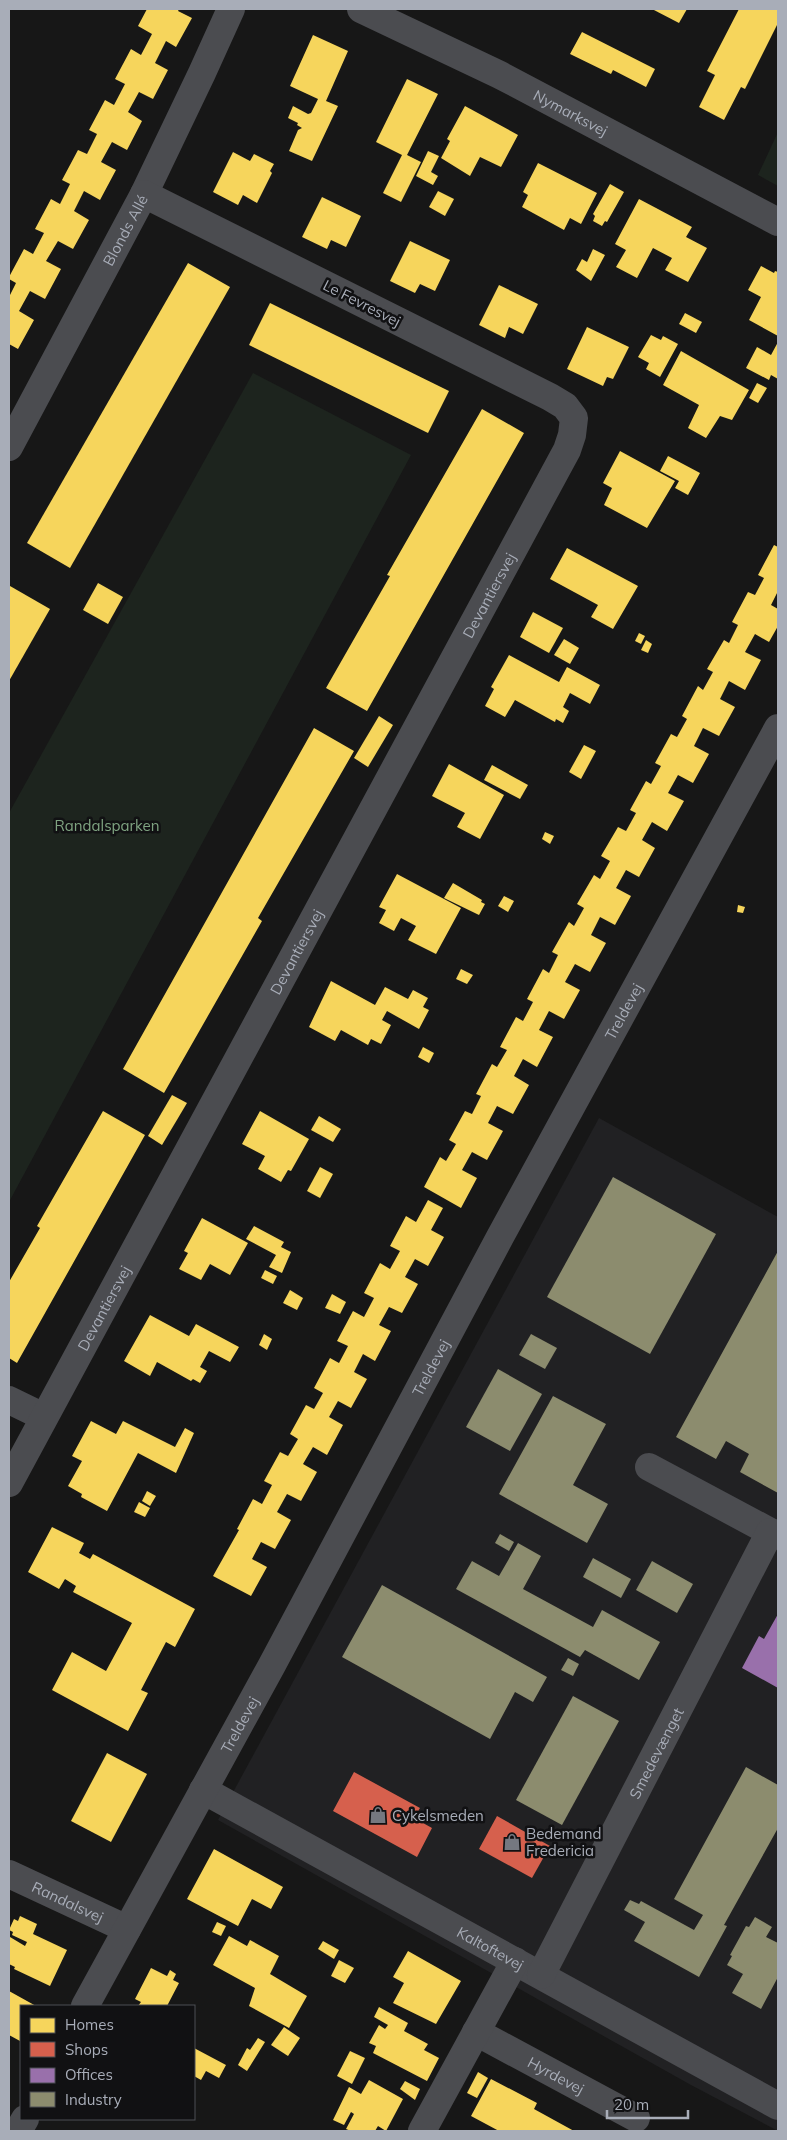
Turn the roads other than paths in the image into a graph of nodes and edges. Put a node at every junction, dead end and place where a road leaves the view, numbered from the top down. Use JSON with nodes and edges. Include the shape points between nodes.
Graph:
{"nodes":[{"id":1,"x":231,"y":9,"type":"edge"},
{"id":2,"x":361,"y":9,"type":"edge"},
{"id":3,"x":144,"y":194,"type":"junction"},
{"id":4,"x":778,"y":222,"type":"edge"},
{"id":5,"x":574,"y":418,"type":"joint"},
{"id":6,"x":9,"y":447,"type":"edge"},
{"id":7,"x":778,"y":728,"type":"edge"},
{"id":8,"x":9,"y":1400,"type":"edge"},
{"id":9,"x":44,"y":1417,"type":"junction"},
{"id":10,"x":649,"y":1468,"type":"dead end"},
{"id":11,"x":9,"y":1483,"type":"edge"},
{"id":12,"x":774,"y":1534,"type":"edge"},
{"id":13,"x":203,"y":1790,"type":"junction"},
{"id":14,"x":9,"y":1874,"type":"edge"},
{"id":15,"x":127,"y":1929,"type":"junction"},
{"id":16,"x":515,"y":1961,"type":"junction"},
{"id":17,"x":541,"y":1975,"type":"junction"},
{"id":18,"x":86,"y":2005,"type":"edge"},
{"id":19,"x":476,"y":2032,"type":"junction"},
{"id":20,"x":778,"y":2106,"type":"edge"},
{"id":21,"x":636,"y":2118,"type":"dead end"},
{"id":22,"x":24,"y":2120,"type":"edge"},
{"id":23,"x":18,"y":2131,"type":"edge"},
{"id":24,"x":422,"y":2131,"type":"edge"}],
"edges":[{"from":1,"to":3,"type":"street","name":"Blonds Allé"},
{"from":2,"to":4,"type":"street","name":"Nymarksvej","via":[[500,75]]},
{"from":3,"to":5,"type":"street","name":"Le Fevresvej","via":[[550,397],[565,406]]},
{"from":3,"to":6,"type":"street","name":"Blonds Allé"},
{"from":5,"to":9,"type":"street","name":"Devantiersvej","via":[[567,450]]},
{"from":7,"to":13,"type":"street","name":"Treldevej"},
{"from":8,"to":9,"type":"street"},
{"from":9,"to":11,"type":"street","name":"Devantiersvej"},
{"from":10,"to":12,"type":"street","name":"Smedevænget"},
{"from":12,"to":17,"type":"street","name":"Smedevænget"},
{"from":13,"to":15,"type":"street","name":"Treldevej"},
{"from":13,"to":16,"type":"street","name":"Kaltoftevej"},
{"from":14,"to":15,"type":"street","name":"Randalsvej"},
{"from":15,"to":18,"type":"street","name":"Treldevej"},
{"from":16,"to":17,"type":"street","name":"Kaltoftevej"},
{"from":16,"to":19,"type":"street"},
{"from":17,"to":20,"type":"street","name":"Kaltoftevej"},
{"from":19,"to":21,"type":"street","name":"Hyrdevej"},
{"from":19,"to":24,"type":"street"},
{"from":22,"to":23,"type":"street"}]}
